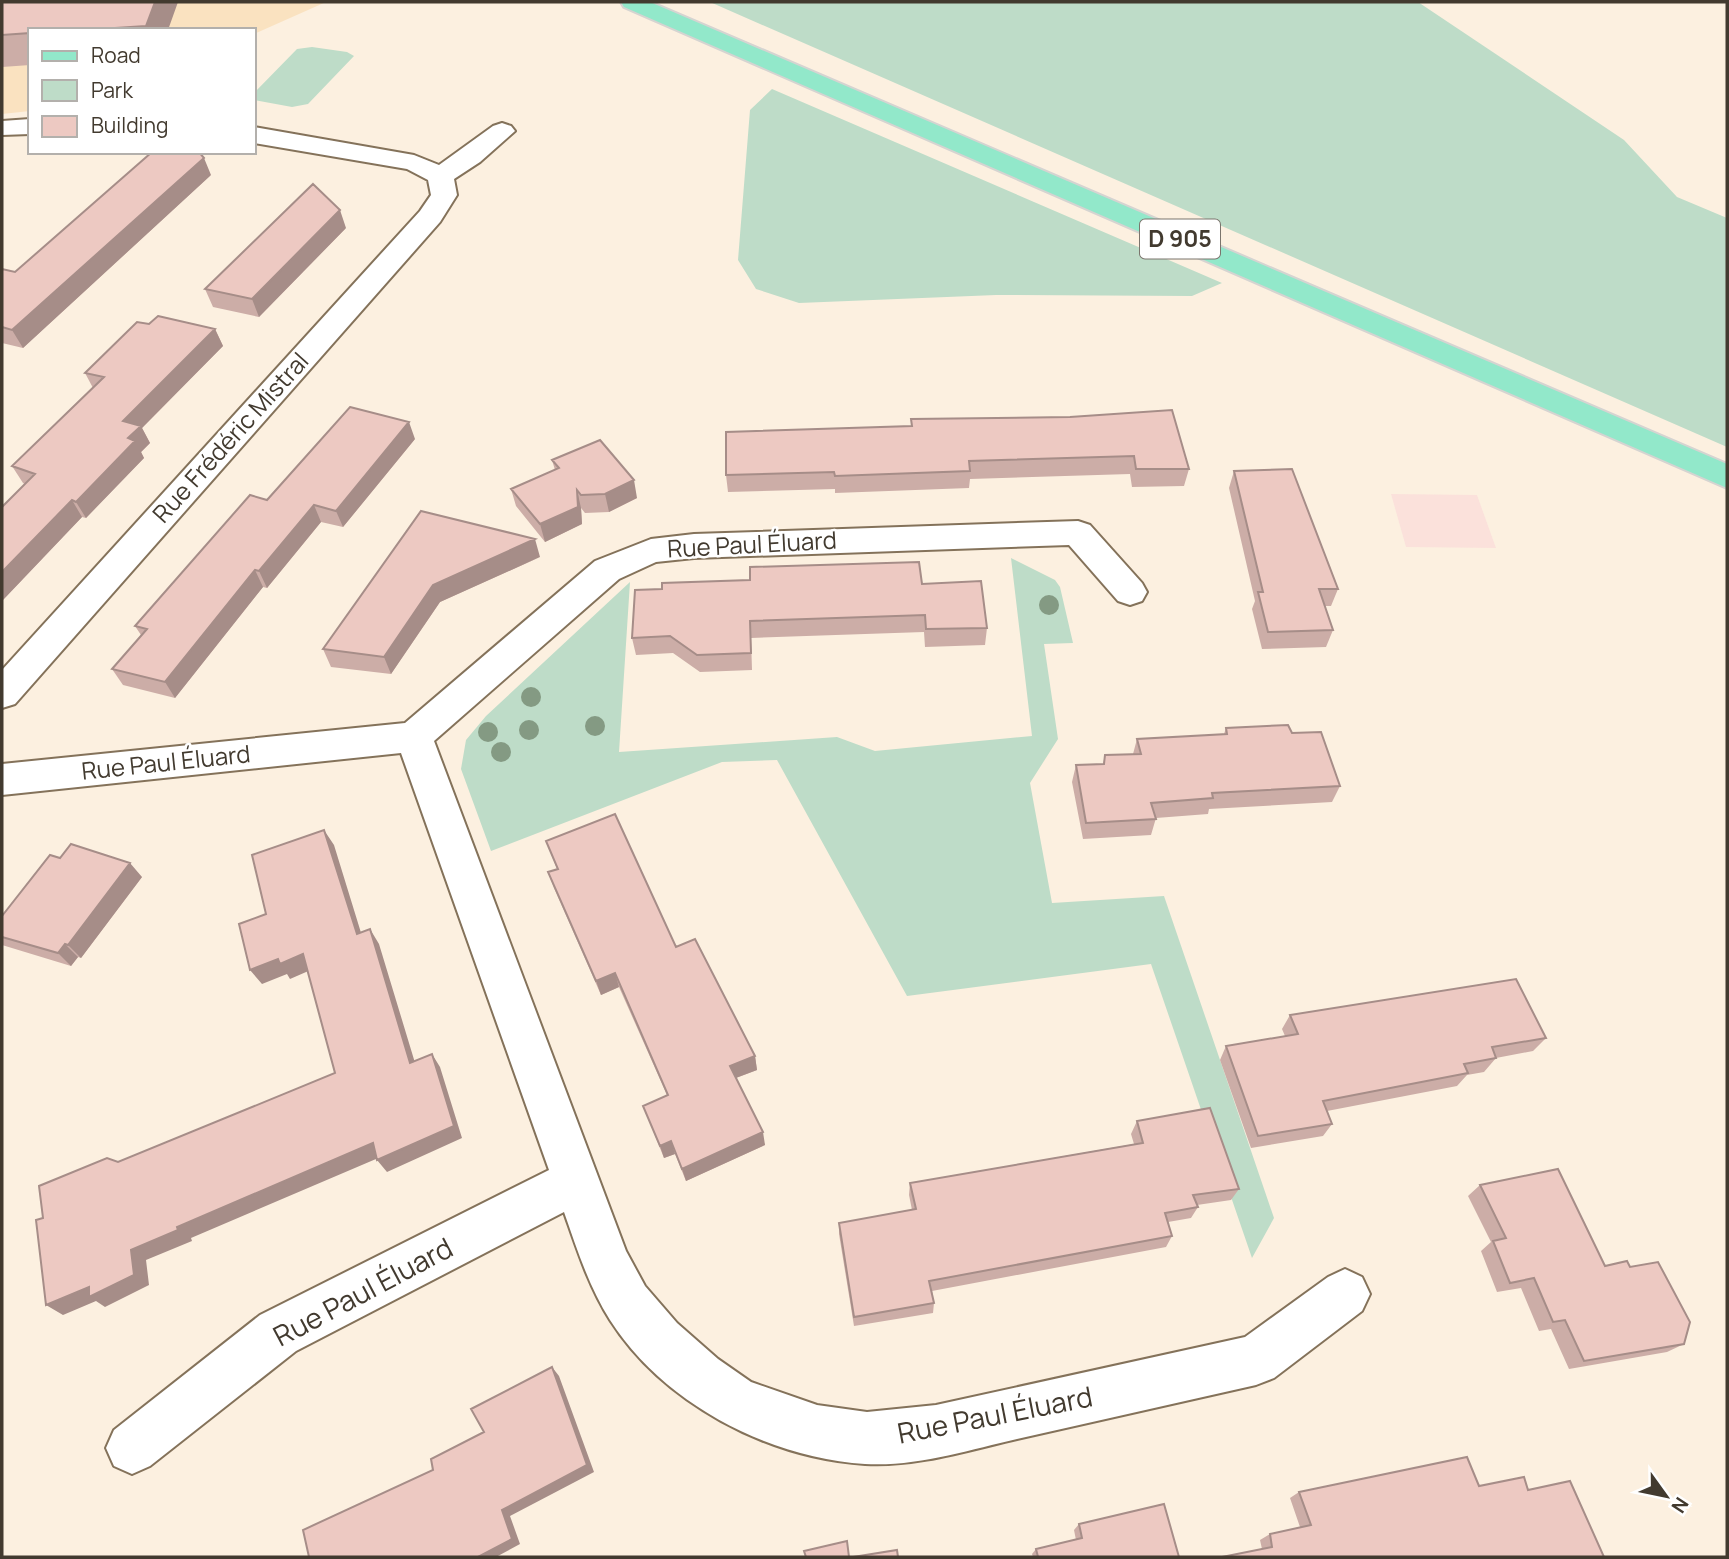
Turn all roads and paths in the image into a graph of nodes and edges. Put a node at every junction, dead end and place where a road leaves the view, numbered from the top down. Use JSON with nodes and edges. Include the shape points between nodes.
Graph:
{"nodes":[{"id":1,"x":632,"y":2,"type":"edge"},
{"id":2,"x":28,"y":126,"type":"edge"},
{"id":3,"x":2,"y":128,"type":"edge"},
{"id":4,"x":502,"y":131,"type":"dead end"},
{"id":5,"x":256,"y":135,"type":"edge"},
{"id":6,"x":440,"y":176,"type":"junction"},
{"id":7,"x":1727,"y":477,"type":"edge"},
{"id":8,"x":1130,"y":592,"type":"dead end"},
{"id":9,"x":2,"y":694,"type":"edge"},
{"id":10,"x":414,"y":737,"type":"junction"},
{"id":11,"x":2,"y":779,"type":"edge"},
{"id":12,"x":575,"y":1182,"type":"junction"},
{"id":13,"x":1345,"y":1294,"type":"dead end"},
{"id":14,"x":132,"y":1448,"type":"dead end"}],
"edges":[{"from":1,"to":7,"type":"main road","number":"D 905"},
{"from":2,"to":3,"type":"street"},
{"from":4,"to":6,"type":"street"},
{"from":5,"to":6,"type":"street","via":[[414,163]]},
{"from":6,"to":9,"type":"street","name":"Rue Frédéric Mistral","via":[[444,195],[430,216]]},
{"from":8,"to":10,"type":"street","name":"Rue Paul Éluard","via":[[1078,533],[651,551],[599,577]]},
{"from":10,"to":11,"type":"street","name":"Rue Paul Éluard"},
{"from":10,"to":12,"type":"street","name":"Rue Paul Éluard"},
{"from":12,"to":13,"type":"street","name":"Rue Paul Éluard","via":[[607,1264],[628,1303],[659,1341],[733,1400],[817,1431],[867,1438],[936,1431],[1255,1360]]},
{"from":12,"to":14,"type":"street","name":"Rue Paul Éluard","via":[[278,1333]]}]}
